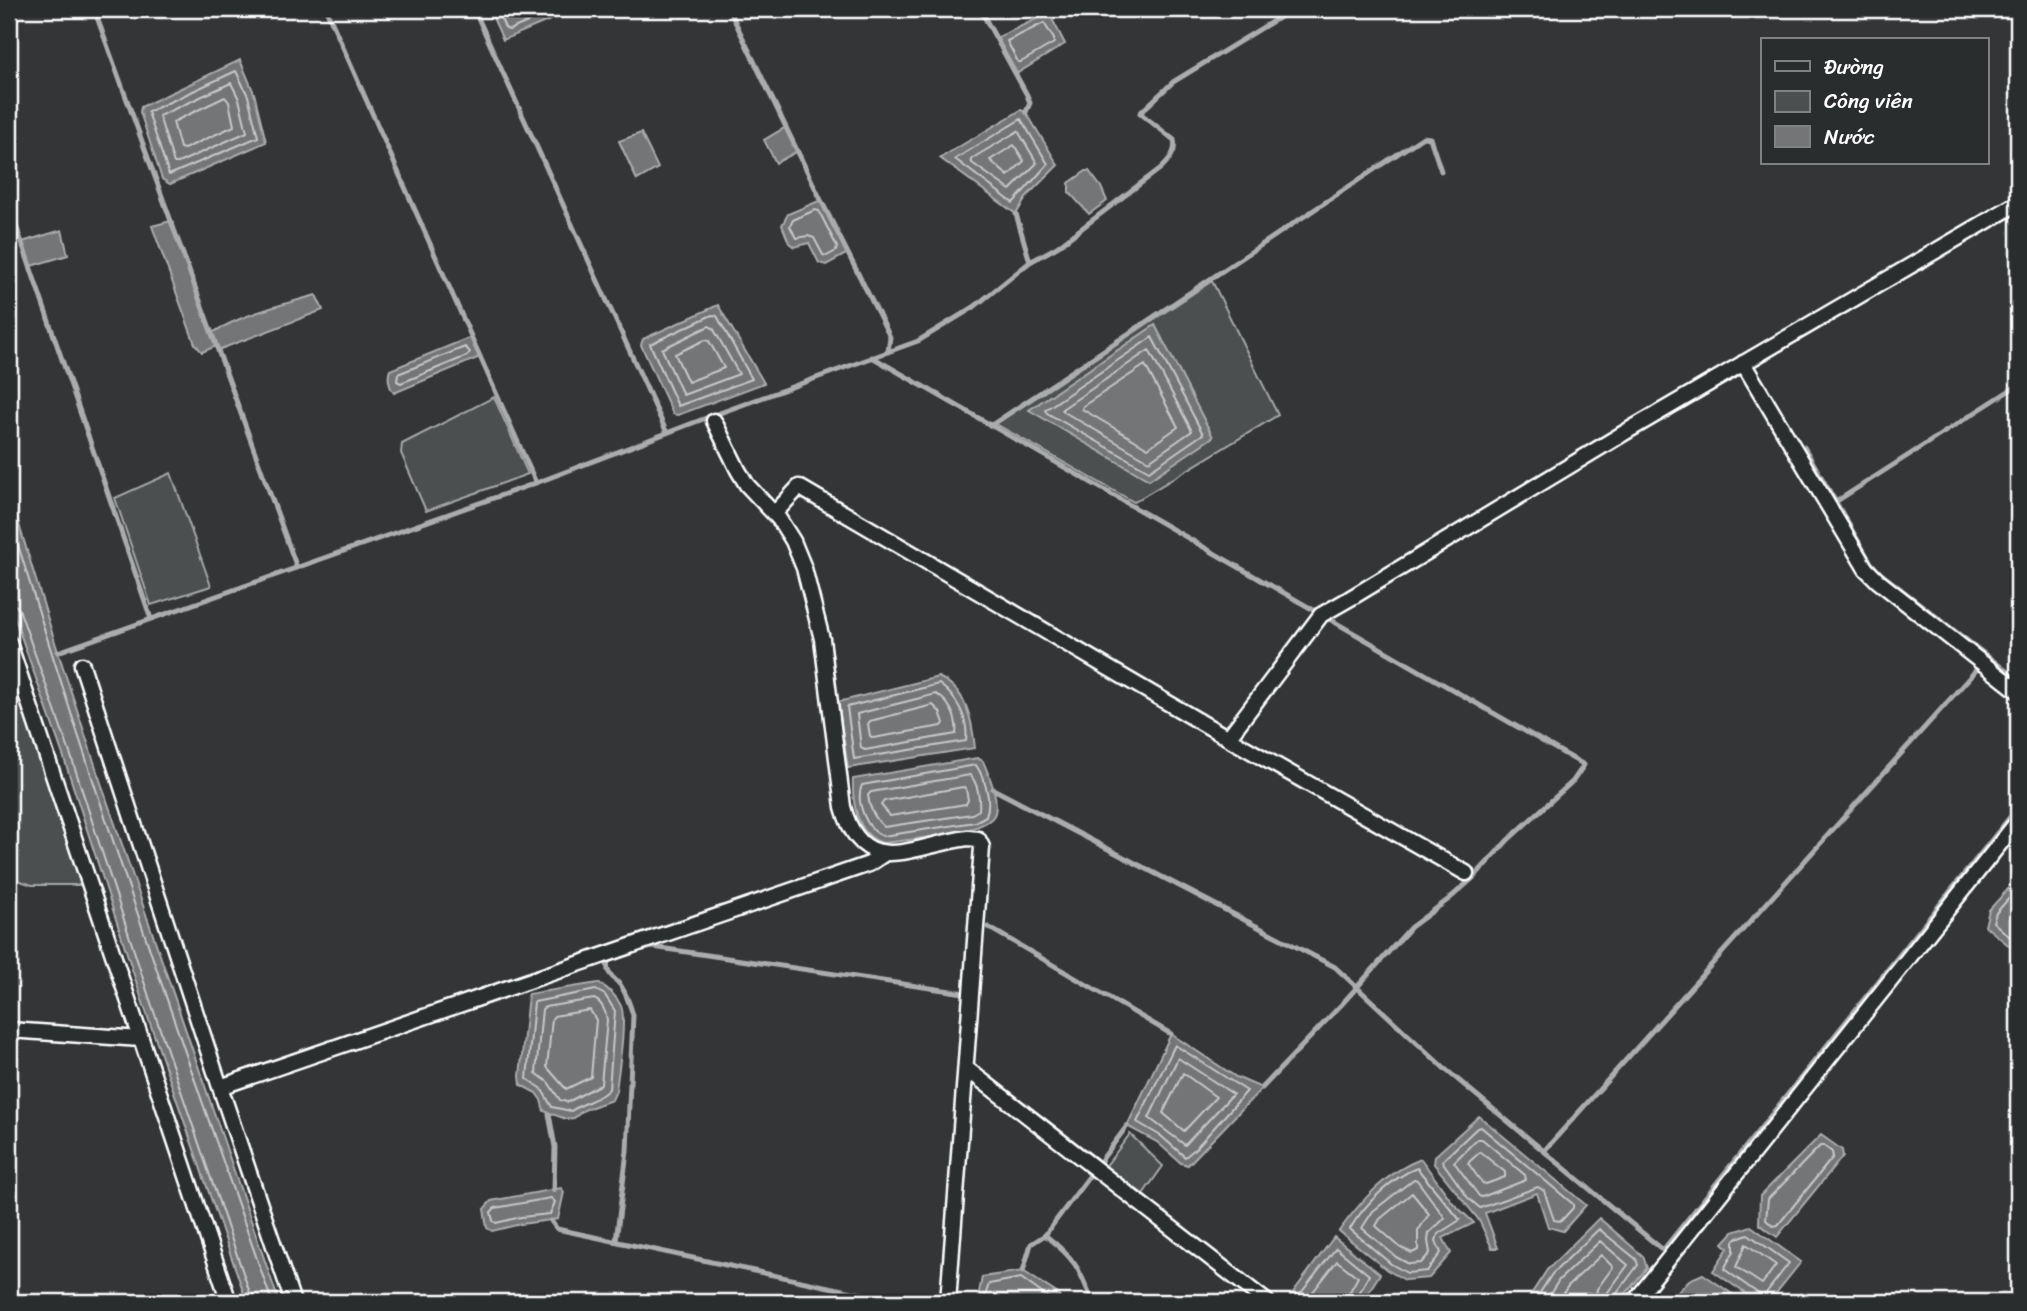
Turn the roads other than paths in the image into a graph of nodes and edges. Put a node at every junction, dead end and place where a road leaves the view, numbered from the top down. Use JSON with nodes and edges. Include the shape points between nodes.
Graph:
{"nodes":[{"id":1,"x":2018,"y":203,"type":"edge"},
{"id":2,"x":1743,"y":363,"type":"junction"},
{"id":3,"x":714,"y":421,"type":"dead end"},
{"id":4,"x":774,"y":514,"type":"junction"},
{"id":5,"x":9,"y":643,"type":"edge"},
{"id":6,"x":82,"y":664,"type":"dead end"},
{"id":7,"x":2018,"y":691,"type":"edge"},
{"id":8,"x":1228,"y":738,"type":"junction"},
{"id":9,"x":2018,"y":821,"type":"edge"},
{"id":10,"x":884,"y":854,"type":"junction"},
{"id":11,"x":1466,"y":873,"type":"dead end"},
{"id":12,"x":9,"y":1030,"type":"edge"},
{"id":13,"x":141,"y":1039,"type":"junction"},
{"id":14,"x":967,"y":1069,"type":"junction"},
{"id":15,"x":220,"y":1087,"type":"junction"},
{"id":16,"x":229,"y":1302,"type":"edge"},
{"id":17,"x":293,"y":1302,"type":"edge"},
{"id":18,"x":948,"y":1302,"type":"edge"},
{"id":19,"x":1267,"y":1302,"type":"edge"},
{"id":20,"x":1634,"y":1302,"type":"edge"}],
"edges":[{"from":1,"to":2,"type":"street"},
{"from":2,"to":7,"type":"street","via":[[1866,569]]},
{"from":2,"to":8,"type":"street","via":[[1330,608]]},
{"from":3,"to":4,"type":"street","via":[[747,485]]},
{"from":4,"to":8,"type":"street","via":[[799,487]]},
{"from":4,"to":10,"type":"street","via":[[793,541],[815,604],[847,821],[869,850]]},
{"from":5,"to":13,"type":"street"},
{"from":6,"to":15,"type":"street"},
{"from":8,"to":11,"type":"street"},
{"from":9,"to":20,"type":"street"},
{"from":10,"to":14,"type":"street","via":[[968,838],[981,842]]},
{"from":10,"to":15,"type":"street","via":[[869,864]]},
{"from":12,"to":13,"type":"street"},
{"from":13,"to":16,"type":"street"},
{"from":14,"to":18,"type":"street"},
{"from":14,"to":19,"type":"street"},
{"from":15,"to":17,"type":"street"}]}
